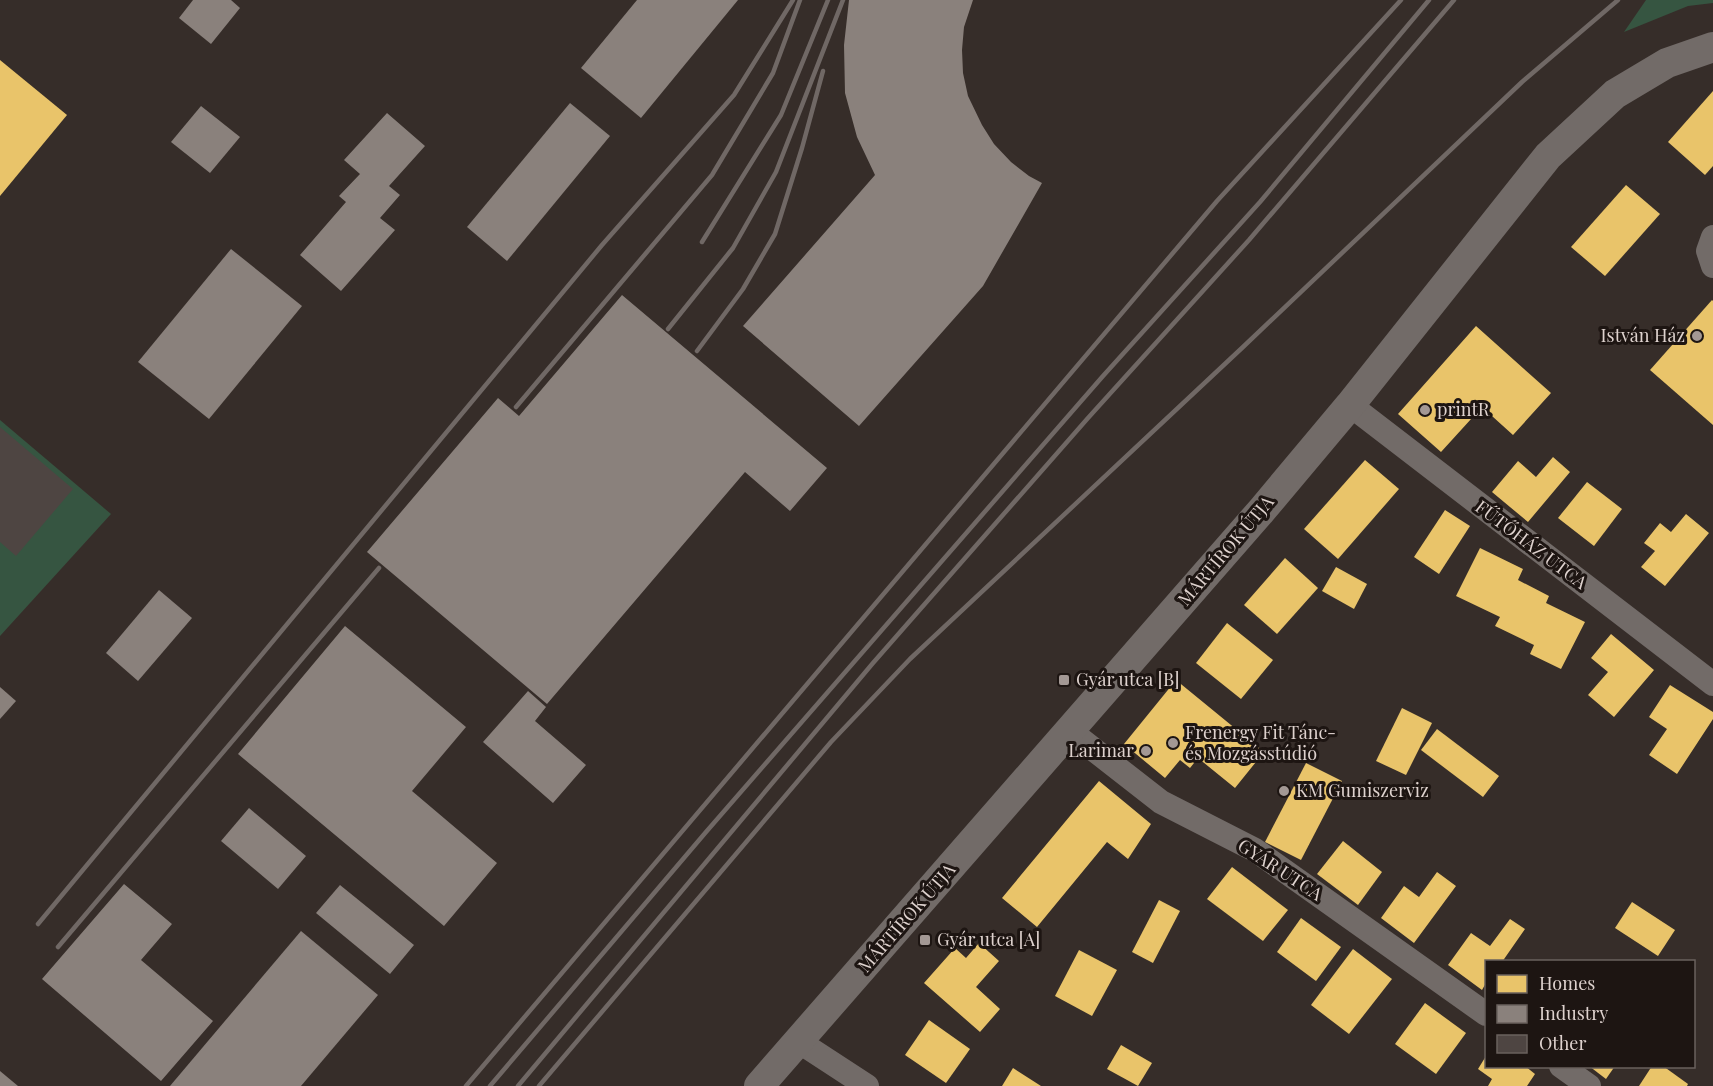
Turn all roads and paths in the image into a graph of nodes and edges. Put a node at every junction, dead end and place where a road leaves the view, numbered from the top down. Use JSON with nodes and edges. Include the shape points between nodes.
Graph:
{"nodes":[{"id":1,"x":1713,"y":47,"type":"edge"},
{"id":2,"x":1713,"y":237,"type":"edge"},
{"id":3,"x":1713,"y":266,"type":"edge"},
{"id":4,"x":1350,"y":405,"type":"junction"},
{"id":5,"x":1713,"y":684,"type":"edge"},
{"id":6,"x":1070,"y":731,"type":"junction"},
{"id":7,"x":1485,"y":1013,"type":"edge"},
{"id":8,"x":798,"y":1041,"type":"junction"},
{"id":9,"x":1564,"y":1068,"type":"edge"},
{"id":10,"x":759,"y":1086,"type":"edge"},
{"id":11,"x":867,"y":1086,"type":"edge"},
{"id":12,"x":1589,"y":1086,"type":"edge"}],
"edges":[{"from":1,"to":4,"type":"street","name":"MÁRTÍROK ÚTJA","via":[[1666,63],[1615,94],[1548,156]]},
{"from":2,"to":3,"type":"street","via":[[1708,251]]},
{"from":4,"to":5,"type":"street","name":"FŰTŐHÁZ UTCA"},
{"from":4,"to":6,"type":"street","name":"MÁRTÍROK ÚTJA"},
{"from":6,"to":7,"type":"street","name":"GYÁR UTCA","via":[[1161,802],[1255,850]]},
{"from":6,"to":8,"type":"street","name":"MÁRTÍROK ÚTJA"},
{"from":8,"to":10,"type":"street","name":"MÁRTÍROK ÚTJA"},
{"from":8,"to":11,"type":"street"},
{"from":9,"to":12,"type":"street"}]}
